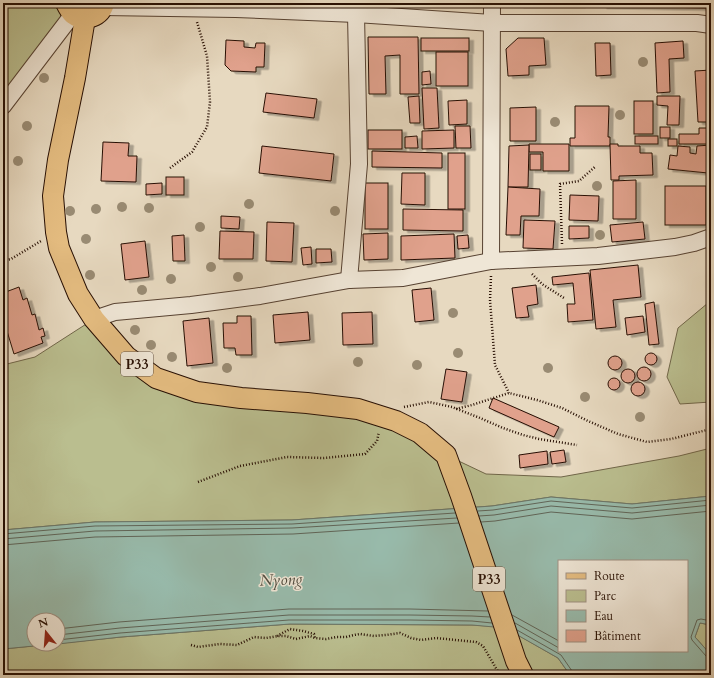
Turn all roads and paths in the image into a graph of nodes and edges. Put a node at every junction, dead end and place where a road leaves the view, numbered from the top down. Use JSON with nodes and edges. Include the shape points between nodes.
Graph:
{"nodes":[{"id":1,"x":492,"y":3,"type":"edge"},
{"id":2,"x":104,"y":5,"type":"edge"},
{"id":3,"x":236,"y":6,"type":"edge"},
{"id":4,"x":194,"y":8,"type":"junction"},
{"id":5,"x":356,"y":8,"type":"edge"},
{"id":6,"x":75,"y":12,"type":"edge"},
{"id":7,"x":492,"y":23,"type":"junction"},
{"id":8,"x":711,"y":25,"type":"edge"},
{"id":9,"x":3,"y":106,"type":"edge"},
{"id":10,"x":596,"y":166,"type":"dead end"},
{"id":11,"x":170,"y":168,"type":"dead end"},
{"id":12,"x":56,"y":232,"type":"junction"},
{"id":13,"x":711,"y":237,"type":"edge"},
{"id":14,"x":563,"y":258,"type":"junction"},
{"id":15,"x":517,"y":260,"type":"junction"},
{"id":16,"x":3,"y":261,"type":"edge"},
{"id":17,"x":491,"y":261,"type":"junction"},
{"id":18,"x":349,"y":280,"type":"junction"},
{"id":19,"x":564,"y":298,"type":"dead end"},
{"id":20,"x":94,"y":319,"type":"junction"},
{"id":21,"x":509,"y":393,"type":"junction"},
{"id":22,"x":456,"y":409,"type":"junction"},
{"id":23,"x":384,"y":417,"type":"junction"},
{"id":24,"x":711,"y":428,"type":"edge"},
{"id":25,"x":578,"y":445,"type":"dead end"},
{"id":26,"x":198,"y":482,"type":"dead end"},
{"id":27,"x":277,"y":636,"type":"junction"},
{"id":28,"x":315,"y":638,"type":"junction"},
{"id":29,"x":191,"y":645,"type":"dead end"},
{"id":30,"x":520,"y":668,"type":"edge"},
{"id":31,"x":500,"y":675,"type":"edge"}],
"edges":[{"from":1,"to":7,"type":"street"},
{"from":2,"to":4,"type":"street"},
{"from":2,"to":6,"type":"main road","via":[[91,18]]},
{"from":3,"to":4,"type":"street"},
{"from":3,"to":5,"type":"street"},
{"from":4,"to":11,"type":"path","via":[[207,56],[210,102],[207,128],[192,152]]},
{"from":5,"to":7,"type":"street"},
{"from":5,"to":18,"type":"street","via":[[359,164]]},
{"from":6,"to":9,"type":"street"},
{"from":6,"to":12,"type":"main road","number":"P33","via":[[75,78],[53,196]]},
{"from":7,"to":8,"type":"street"},
{"from":7,"to":17,"type":"street"},
{"from":10,"to":14,"type":"path","via":[[579,181],[560,184]]},
{"from":12,"to":16,"type":"path"},
{"from":12,"to":20,"type":"main road","number":"P33","via":[[68,272]]},
{"from":13,"to":14,"type":"street","via":[[675,247]]},
{"from":14,"to":15,"type":"street"},
{"from":15,"to":17,"type":"street"},
{"from":15,"to":19,"type":"path","via":[[542,284]]},
{"from":17,"to":18,"type":"street","via":[[403,278]]},
{"from":17,"to":21,"type":"path","via":[[495,365]]},
{"from":18,"to":20,"type":"street","via":[[191,306],[115,312]]},
{"from":20,"to":23,"type":"main road","number":"P33","via":[[126,356],[156,378],[197,392],[358,408]]},
{"from":21,"to":22,"type":"path"},
{"from":21,"to":24,"type":"path","via":[[562,408],[618,434],[647,442],[671,440]]},
{"from":22,"to":23,"type":"path","via":[[429,402],[404,407]]},
{"from":22,"to":25,"type":"path","via":[[523,435]]},
{"from":23,"to":26,"type":"path","via":[[377,441],[365,454],[324,458],[287,457],[240,466]]},
{"from":23,"to":30,"type":"main road","number":"P33","via":[[420,433],[446,456]]},
{"from":27,"to":28,"type":"path"},
{"from":27,"to":28,"type":"path","via":[[290,628],[314,634]]},
{"from":27,"to":29,"type":"path","via":[[254,638],[237,645]]},
{"from":28,"to":31,"type":"path","via":[[400,633],[421,640],[436,638],[476,642],[483,646]]}]}
